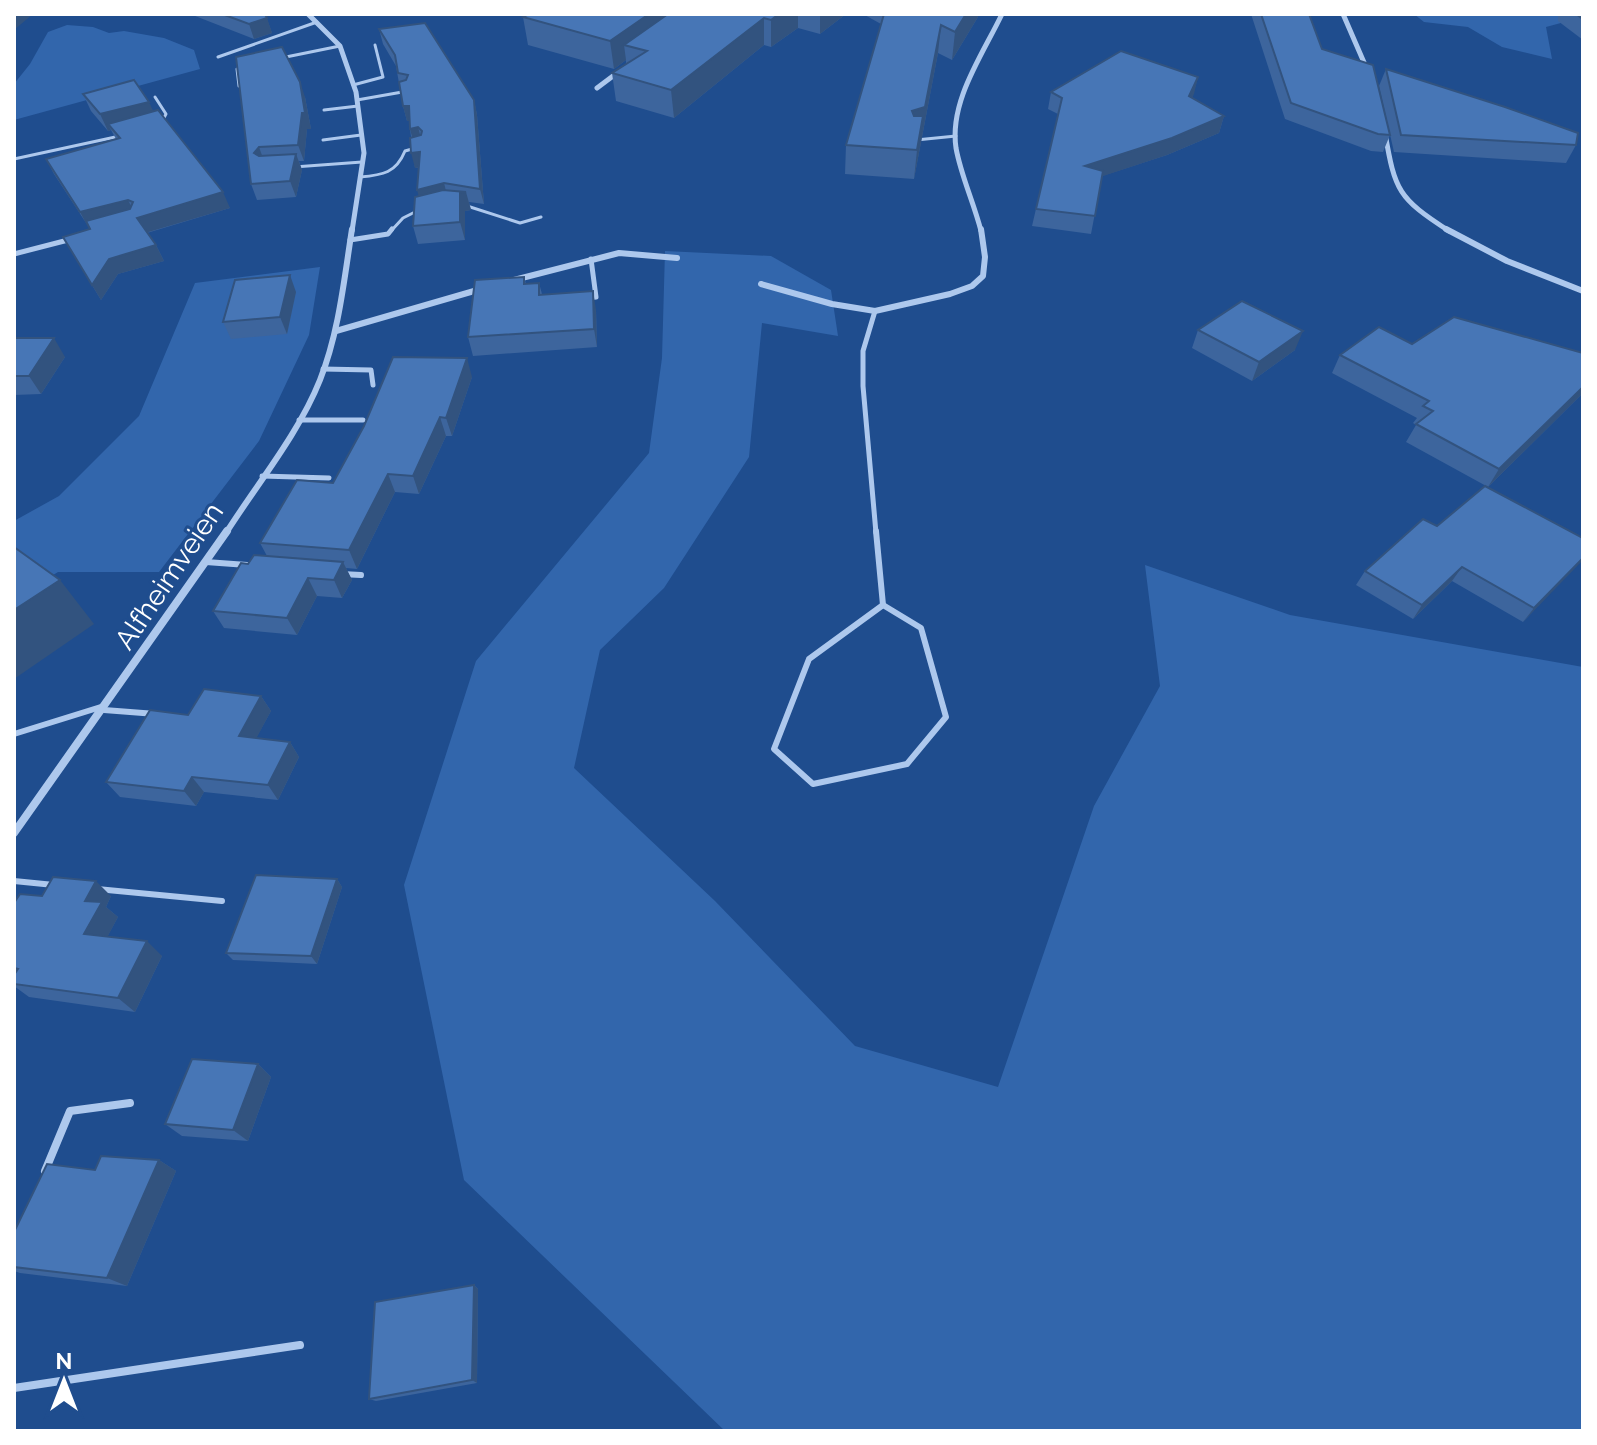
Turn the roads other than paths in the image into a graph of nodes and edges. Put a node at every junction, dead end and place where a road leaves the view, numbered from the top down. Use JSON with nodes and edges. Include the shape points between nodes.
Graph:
{"nodes":[{"id":1,"x":308,"y":14,"type":"edge"},
{"id":2,"x":1002,"y":14,"type":"edge"},
{"id":3,"x":1343,"y":14,"type":"edge"},
{"id":4,"x":317,"y":22,"type":"junction"},
{"id":5,"x":375,"y":45,"type":"dead end"},
{"id":6,"x":340,"y":46,"type":"junction"},
{"id":7,"x":218,"y":57,"type":"dead end"},
{"id":8,"x":279,"y":59,"type":"edge"},
{"id":9,"x":252,"y":63,"type":"edge"},
{"id":10,"x":630,"y":63,"type":"edge"},
{"id":11,"x":1372,"y":82,"type":"edge"},
{"id":12,"x":353,"y":85,"type":"junction"},
{"id":13,"x":239,"y":86,"type":"edge"},
{"id":14,"x":597,"y":88,"type":"dead end"},
{"id":15,"x":408,"y":91,"type":"edge"},
{"id":16,"x":155,"y":97,"type":"dead end"},
{"id":17,"x":357,"y":103,"type":"junction"},
{"id":18,"x":324,"y":110,"type":"dead end"},
{"id":19,"x":1383,"y":122,"type":"edge"},
{"id":20,"x":150,"y":127,"type":"edge"},
{"id":21,"x":128,"y":134,"type":"edge"},
{"id":22,"x":361,"y":135,"type":"junction"},
{"id":23,"x":956,"y":136,"type":"junction"},
{"id":24,"x":323,"y":140,"type":"dead end"},
{"id":25,"x":914,"y":141,"type":"edge"},
{"id":26,"x":422,"y":146,"type":"edge"},
{"id":27,"x":14,"y":159,"type":"edge"},
{"id":28,"x":362,"y":162,"type":"junction"},
{"id":29,"x":293,"y":167,"type":"edge"},
{"id":30,"x":360,"y":177,"type":"junction"},
{"id":31,"x":456,"y":205,"type":"edge"},
{"id":32,"x":430,"y":207,"type":"edge"},
{"id":33,"x":541,"y":217,"type":"dead end"},
{"id":34,"x":84,"y":236,"type":"edge"},
{"id":35,"x":350,"y":240,"type":"junction"},
{"id":36,"x":14,"y":254,"type":"edge"},
{"id":37,"x":677,"y":258,"type":"dead end"},
{"id":38,"x":591,"y":259,"type":"junction"},
{"id":39,"x":506,"y":282,"type":"edge"},
{"id":40,"x":761,"y":284,"type":"dead end"},
{"id":41,"x":492,"y":286,"type":"edge"},
{"id":42,"x":1583,"y":291,"type":"edge"},
{"id":43,"x":583,"y":298,"type":"edge"},
{"id":44,"x":875,"y":311,"type":"junction"},
{"id":45,"x":336,"y":331,"type":"junction"},
{"id":46,"x":323,"y":369,"type":"junction"},
{"id":47,"x":373,"y":385,"type":"dead end"},
{"id":48,"x":299,"y":420,"type":"junction"},
{"id":49,"x":363,"y":420,"type":"edge"},
{"id":50,"x":262,"y":476,"type":"junction"},
{"id":51,"x":329,"y":478,"type":"dead end"},
{"id":52,"x":206,"y":562,"type":"junction"},
{"id":53,"x":253,"y":566,"type":"edge"},
{"id":54,"x":330,"y":573,"type":"edge"},
{"id":55,"x":361,"y":575,"type":"dead end"},
{"id":56,"x":883,"y":605,"type":"junction"},
{"id":57,"x":106,"y":707,"type":"junction"},
{"id":58,"x":158,"y":714,"type":"edge"},
{"id":59,"x":14,"y":734,"type":"edge"},
{"id":60,"x":14,"y":833,"type":"edge"},
{"id":61,"x":14,"y":881,"type":"edge"},
{"id":62,"x":59,"y":885,"type":"edge"},
{"id":63,"x":88,"y":888,"type":"edge"},
{"id":64,"x":222,"y":901,"type":"dead end"},
{"id":65,"x":130,"y":1103,"type":"dead end"},
{"id":66,"x":42,"y":1178,"type":"edge"},
{"id":67,"x":300,"y":1345,"type":"dead end"},
{"id":68,"x":14,"y":1388,"type":"edge"}],
"edges":[{"from":1,"to":4,"type":"street","name":"Alfheimveien"},
{"from":2,"to":23,"type":"street","via":[[962,101]]},
{"from":3,"to":11,"type":"street"},
{"from":4,"to":6,"type":"street","name":"Alfheimveien"},
{"from":4,"to":7,"type":"lane"},
{"from":5,"to":12,"type":"lane","via":[[383,77]]},
{"from":6,"to":8,"type":"lane"},
{"from":6,"to":12,"type":"street","name":"Alfheimveien"},
{"from":9,"to":13,"type":"lane","via":[[237,69]]},
{"from":10,"to":14,"type":"street"},
{"from":12,"to":17,"type":"street","name":"Alfheimveien"},
{"from":15,"to":17,"type":"lane"},
{"from":16,"to":20,"type":"lane","via":[[166,114]]},
{"from":17,"to":18,"type":"lane"},
{"from":17,"to":22,"type":"street","name":"Alfheimveien"},
{"from":19,"to":42,"type":"street","via":[[1394,180],[1413,206],[1453,233]]},
{"from":21,"to":27,"type":"lane"},
{"from":22,"to":24,"type":"lane"},
{"from":22,"to":28,"type":"street","name":"Alfheimveien"},
{"from":23,"to":25,"type":"lane"},
{"from":23,"to":44,"type":"street","via":[[961,172],[985,248],[983,276],[950,294]]},
{"from":26,"to":30,"type":"lane","via":[[405,151],[400,165],[388,174]]},
{"from":28,"to":29,"type":"lane"},
{"from":28,"to":30,"type":"street","name":"Alfheimveien"},
{"from":30,"to":35,"type":"street","name":"Alfheimveien"},
{"from":31,"to":33,"type":"lane","via":[[468,204],[520,223]]},
{"from":32,"to":35,"type":"lane","via":[[403,218],[388,234]]},
{"from":34,"to":36,"type":"lane"},
{"from":35,"to":45,"type":"street","name":"Alfheimveien"},
{"from":37,"to":38,"type":"street","via":[[619,253]]},
{"from":38,"to":39,"type":"street"},
{"from":38,"to":43,"type":"lane","via":[[596,297]]},
{"from":40,"to":44,"type":"street"},
{"from":41,"to":45,"type":"street"},
{"from":44,"to":56,"type":"lane","via":[[863,351],[863,386]]},
{"from":45,"to":46,"type":"street","name":"Alfheimveien"},
{"from":46,"to":47,"type":"lane","via":[[371,370]]},
{"from":46,"to":48,"type":"street","name":"Alfheimveien"},
{"from":48,"to":49,"type":"lane"},
{"from":48,"to":50,"type":"street","name":"Alfheimveien"},
{"from":50,"to":51,"type":"lane"},
{"from":50,"to":52,"type":"street","name":"Alfheimveien"},
{"from":52,"to":53,"type":"lane"},
{"from":52,"to":57,"type":"street","name":"Alfheimveien"},
{"from":54,"to":55,"type":"lane"},
{"from":56,"to":56,"type":"lane","via":[[809,659],[774,749],[813,784],[907,764],[946,717],[921,628]]},
{"from":57,"to":58,"type":"lane"},
{"from":57,"to":59,"type":"lane"},
{"from":57,"to":60,"type":"street","name":"Alfheimveien"},
{"from":61,"to":62,"type":"lane"},
{"from":63,"to":64,"type":"lane"},
{"from":65,"to":66,"type":"lane","via":[[70,1111]]},
{"from":67,"to":68,"type":"lane"}]}
